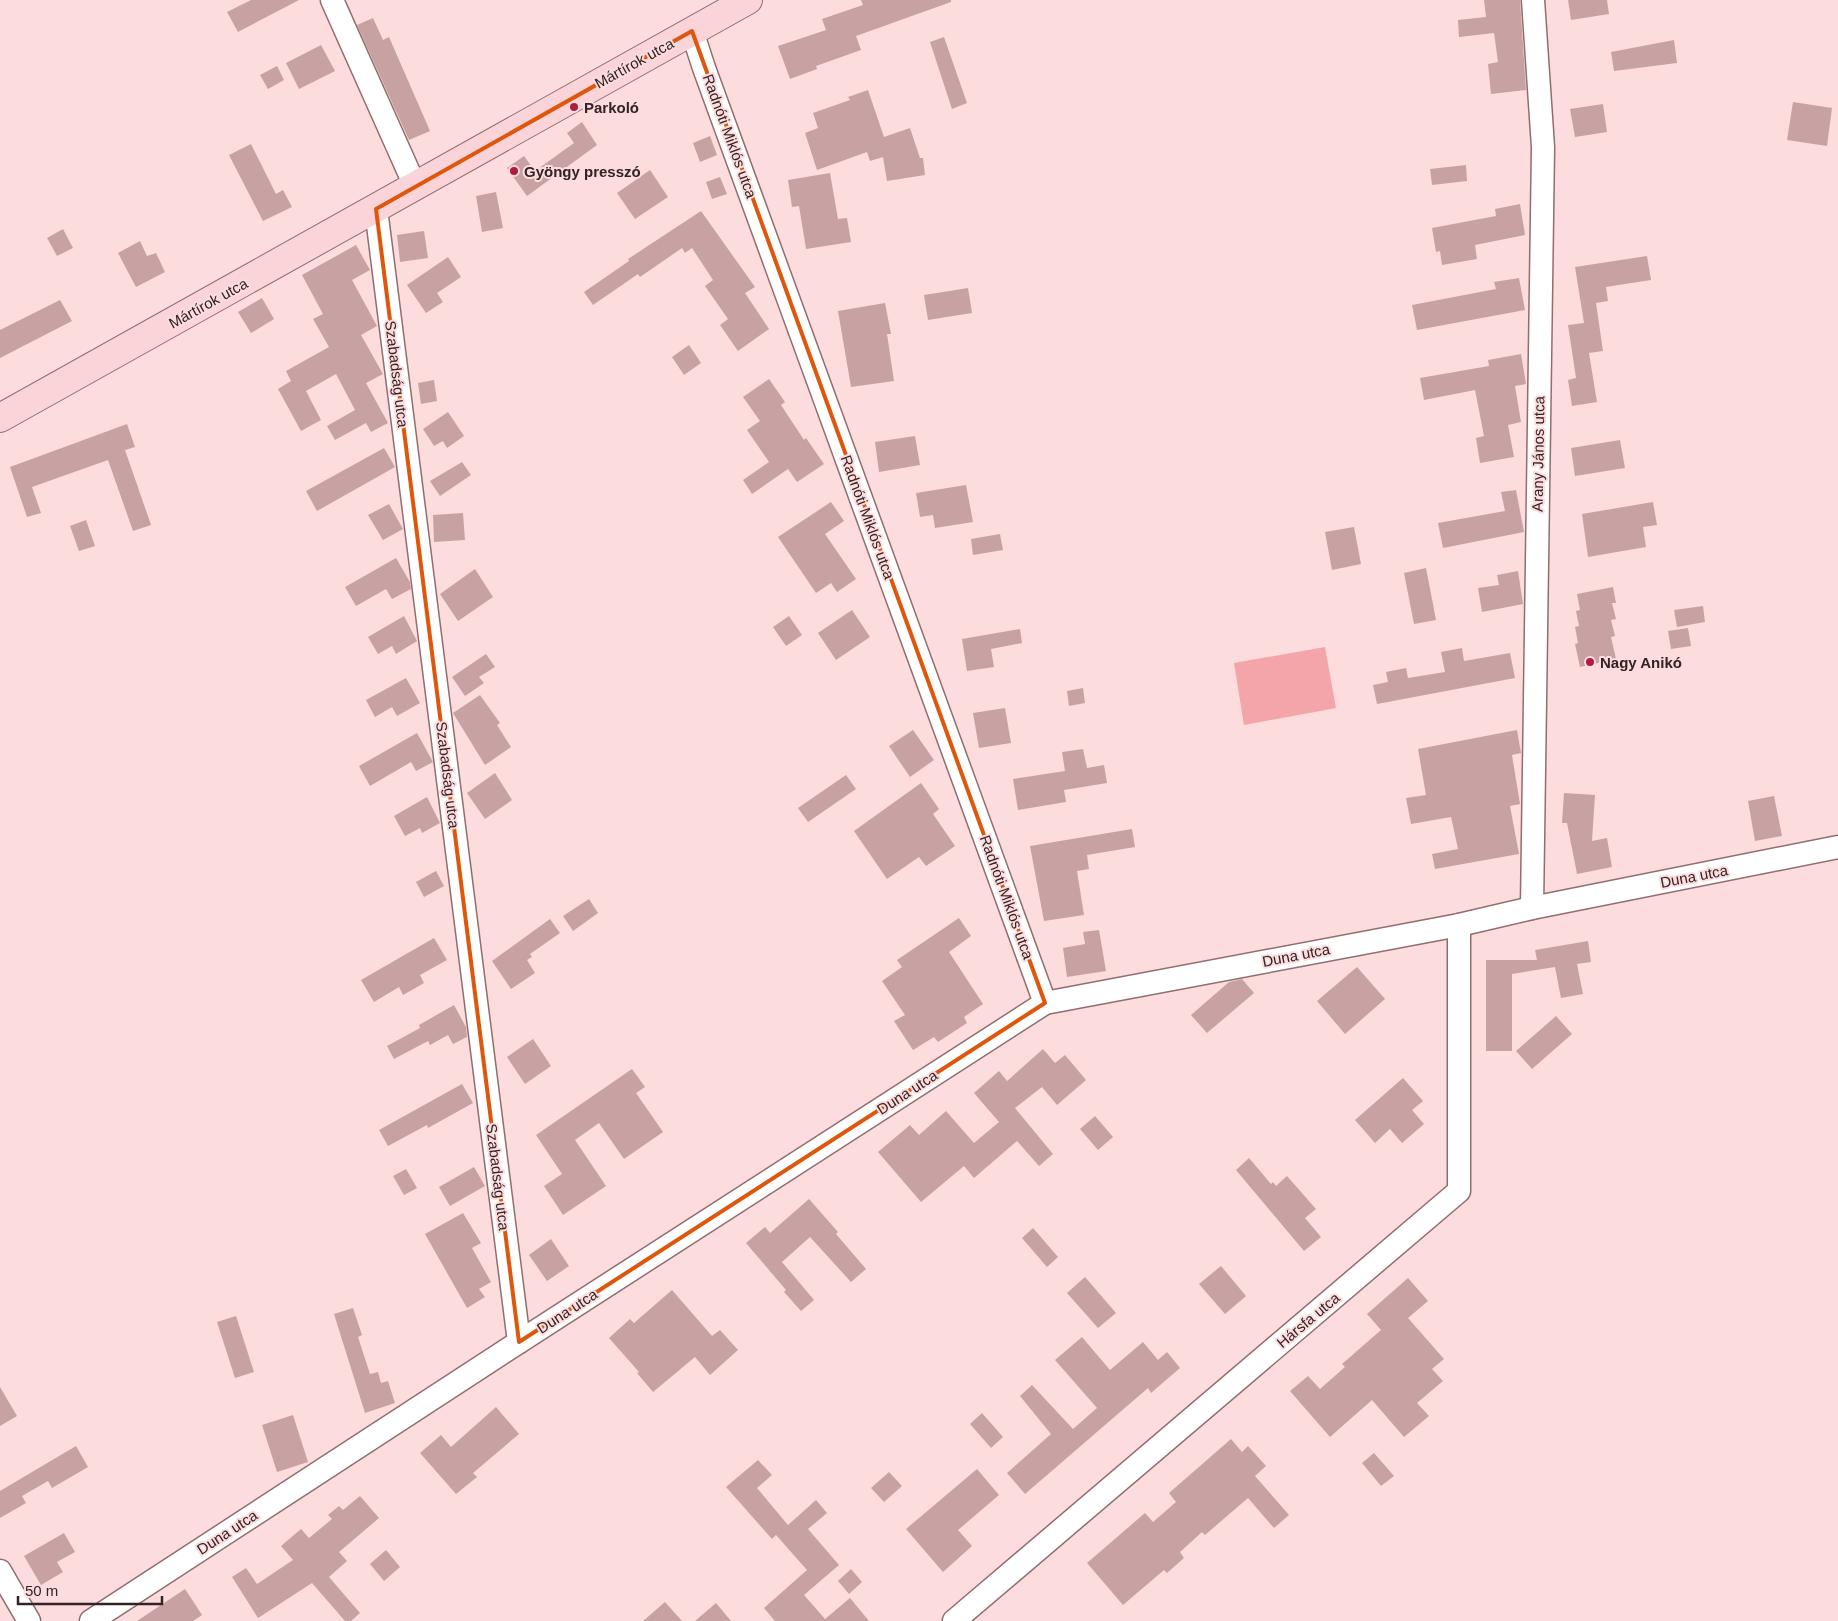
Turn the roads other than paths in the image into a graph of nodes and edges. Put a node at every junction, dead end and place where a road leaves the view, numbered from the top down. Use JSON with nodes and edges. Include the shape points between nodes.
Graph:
{"nodes":[{"id":1,"x":332,"y":0,"type":"edge"},
{"id":2,"x":748,"y":0,"type":"edge"},
{"id":3,"x":1534,"y":0,"type":"edge"},
{"id":4,"x":692,"y":31,"type":"junction"},
{"id":5,"x":415,"y":186,"type":"junction"},
{"id":6,"x":376,"y":209,"type":"junction"},
{"id":7,"x":0,"y":418,"type":"edge"},
{"id":8,"x":1838,"y":847,"type":"edge"},
{"id":9,"x":1532,"y":908,"type":"junction"},
{"id":10,"x":1459,"y":925,"type":"junction"},
{"id":11,"x":1045,"y":1003,"type":"junction"},
{"id":12,"x":519,"y":1342,"type":"junction"},
{"id":13,"x":0,"y":1571,"type":"edge"},
{"id":14,"x":29,"y":1621,"type":"edge"},
{"id":15,"x":92,"y":1621,"type":"edge"},
{"id":16,"x":954,"y":1621,"type":"edge"}],
"edges":[{"from":1,"to":5,"type":"street"},
{"from":2,"to":4,"type":"main road","name":"Mártírok utca"},
{"from":3,"to":9,"type":"street","name":"Arany János utca","via":[[1542,147]]},
{"from":4,"to":5,"type":"main road","name":"Mártírok utca"},
{"from":4,"to":11,"type":"street","name":"Radnóti Miklós utca"},
{"from":5,"to":6,"type":"main road","name":"Mártírok utca"},
{"from":6,"to":7,"type":"main road","name":"Mártírok utca"},
{"from":6,"to":12,"type":"street","name":"Szabadság utca"},
{"from":8,"to":9,"type":"street","name":"Duna utca"},
{"from":9,"to":10,"type":"street","name":"Duna utca"},
{"from":10,"to":11,"type":"street","name":"Duna utca"},
{"from":10,"to":16,"type":"street","name":"Hársfa utca","via":[[1459,1191]]},
{"from":11,"to":12,"type":"street","name":"Duna utca"},
{"from":12,"to":15,"type":"street","name":"Duna utca"},
{"from":13,"to":14,"type":"street"}]}
